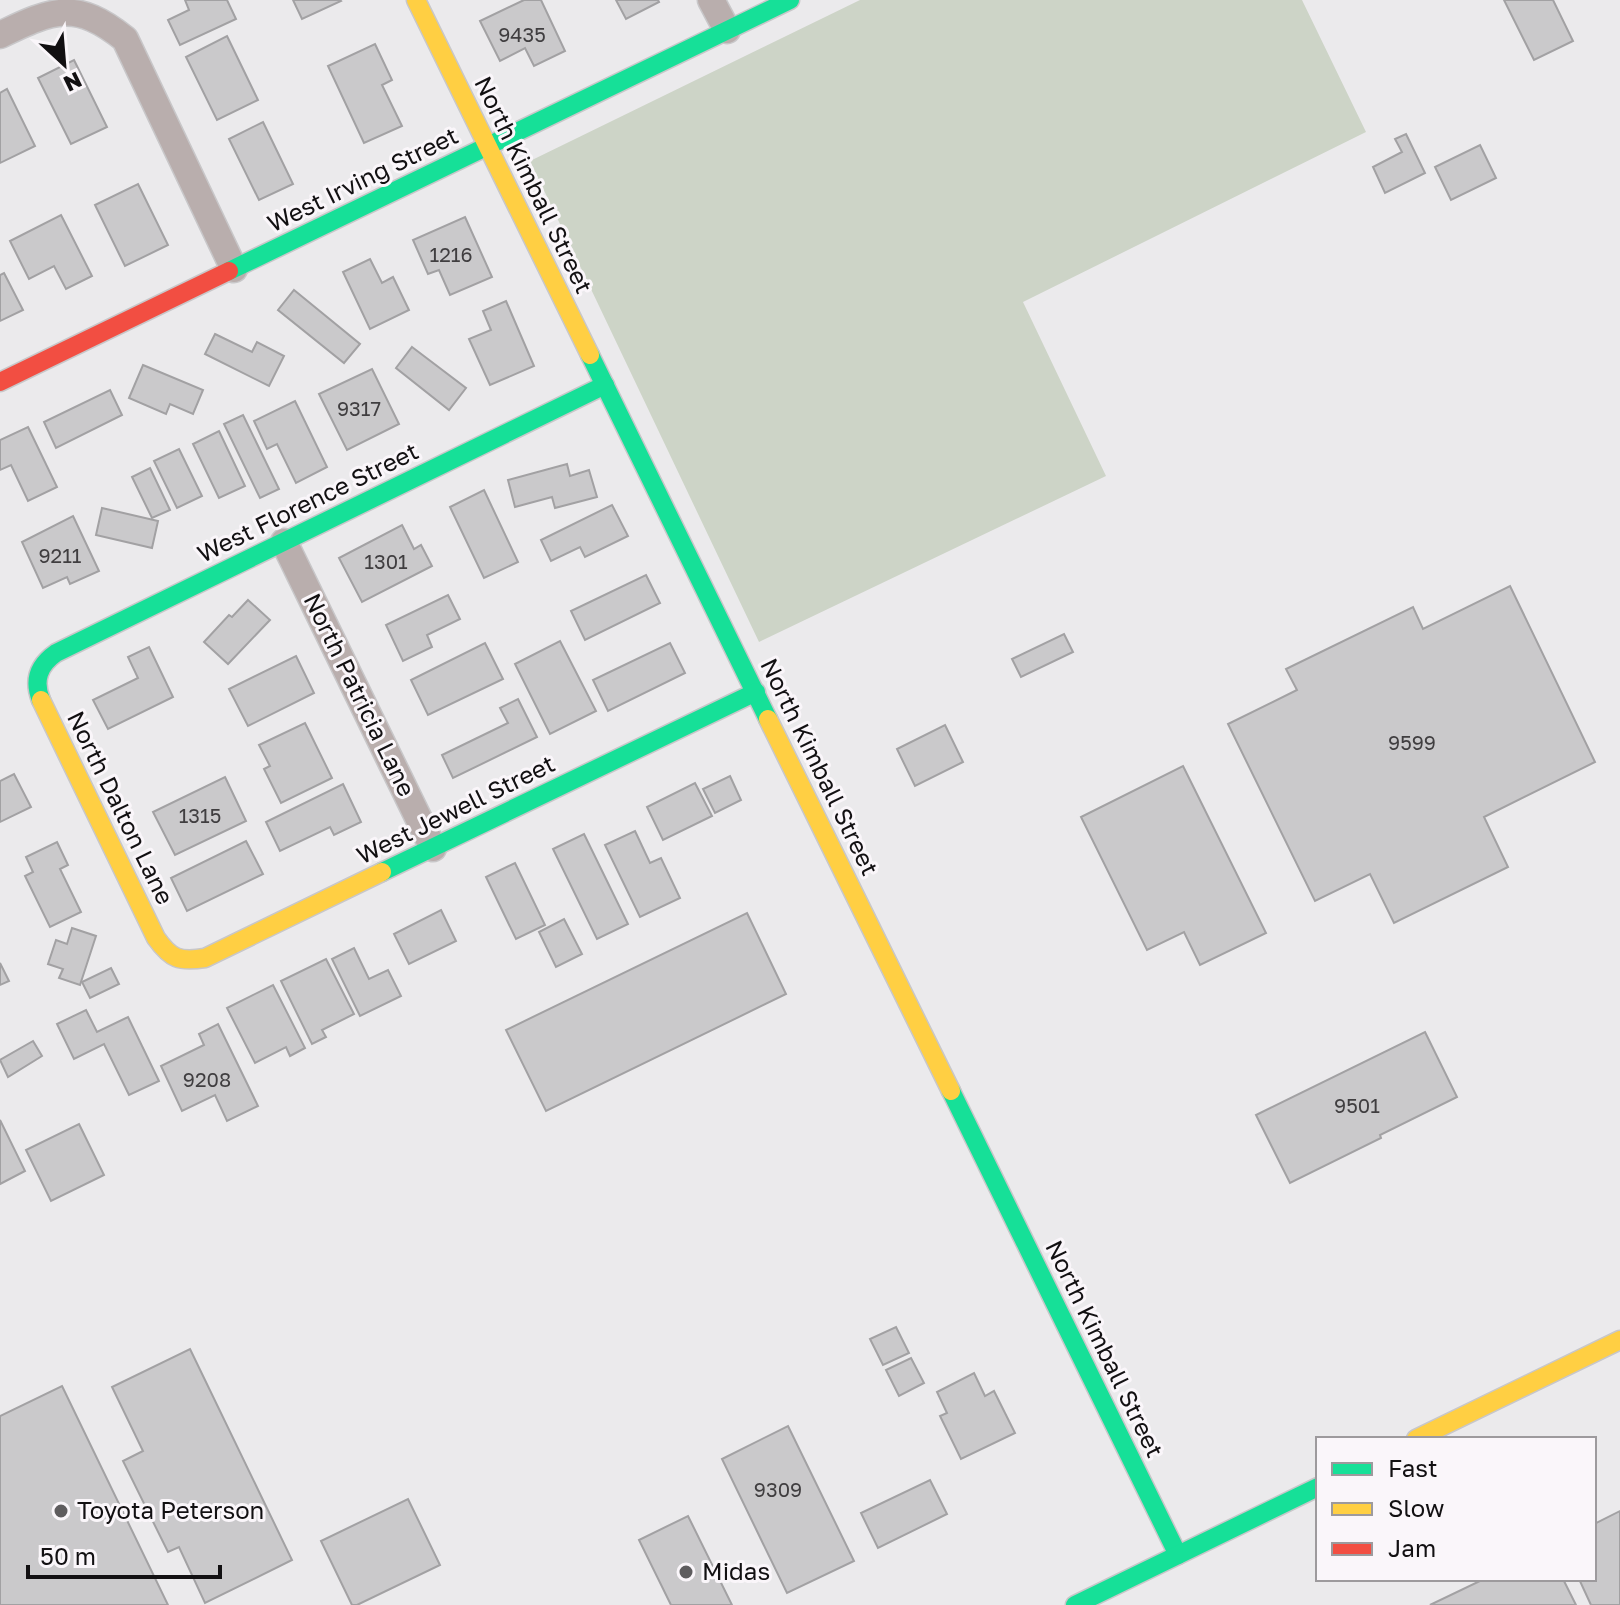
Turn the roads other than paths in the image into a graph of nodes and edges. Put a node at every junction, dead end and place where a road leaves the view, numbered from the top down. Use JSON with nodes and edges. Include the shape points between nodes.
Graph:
{"nodes":[{"id":1,"x":416,"y":0,"type":"edge"},
{"id":2,"x":711,"y":0,"type":"edge"},
{"id":3,"x":790,"y":0,"type":"edge"},
{"id":4,"x":727,"y":30,"type":"junction"},
{"id":5,"x":0,"y":35,"type":"edge"},
{"id":6,"x":488,"y":147,"type":"junction"},
{"id":7,"x":234,"y":269,"type":"junction"},
{"id":8,"x":0,"y":382,"type":"edge"},
{"id":9,"x":605,"y":385,"type":"junction"},
{"id":10,"x":284,"y":542,"type":"junction"},
{"id":11,"x":37,"y":670,"type":"joint"},
{"id":12,"x":756,"y":692,"type":"junction"},
{"id":13,"x":433,"y":848,"type":"junction"},
{"id":14,"x":175,"y":959,"type":"joint"},
{"id":15,"x":1620,"y":1340,"type":"edge"},
{"id":16,"x":1420,"y":1437,"type":"edge"},
{"id":17,"x":1316,"y":1488,"type":"edge"},
{"id":18,"x":1178,"y":1555,"type":"junction"},
{"id":19,"x":1075,"y":1605,"type":"edge"}],
"edges":[{"from":1,"to":6,"type":"street","name":"North Kimball Street"},
{"from":2,"to":4,"type":"street"},
{"from":3,"to":4,"type":"street","name":"West Irving Street"},
{"from":4,"to":6,"type":"street","name":"West Irving Street"},
{"from":5,"to":7,"type":"street","via":[[61,9],[88,11],[109,23],[125,39]]},
{"from":6,"to":7,"type":"street","name":"West Irving Street"},
{"from":6,"to":9,"type":"street","name":"North Kimball Street"},
{"from":7,"to":8,"type":"street","name":"West Irving Street"},
{"from":9,"to":10,"type":"street","name":"West Florence Street"},
{"from":9,"to":12,"type":"street","name":"North Kimball Street"},
{"from":10,"to":11,"type":"street","name":"West Florence Street","via":[[56,653]]},
{"from":10,"to":13,"type":"street","name":"North Patricia Lane"},
{"from":11,"to":14,"type":"street","name":"North Dalton Lane","via":[[39,695],[156,938]]},
{"from":12,"to":13,"type":"street","name":"West Jewell Street"},
{"from":12,"to":18,"type":"street","name":"North Kimball Street"},
{"from":13,"to":14,"type":"street","name":"West Jewell Street","via":[[205,958]]},
{"from":15,"to":16,"type":"street"},
{"from":17,"to":18,"type":"street"},
{"from":18,"to":19,"type":"street"}]}
